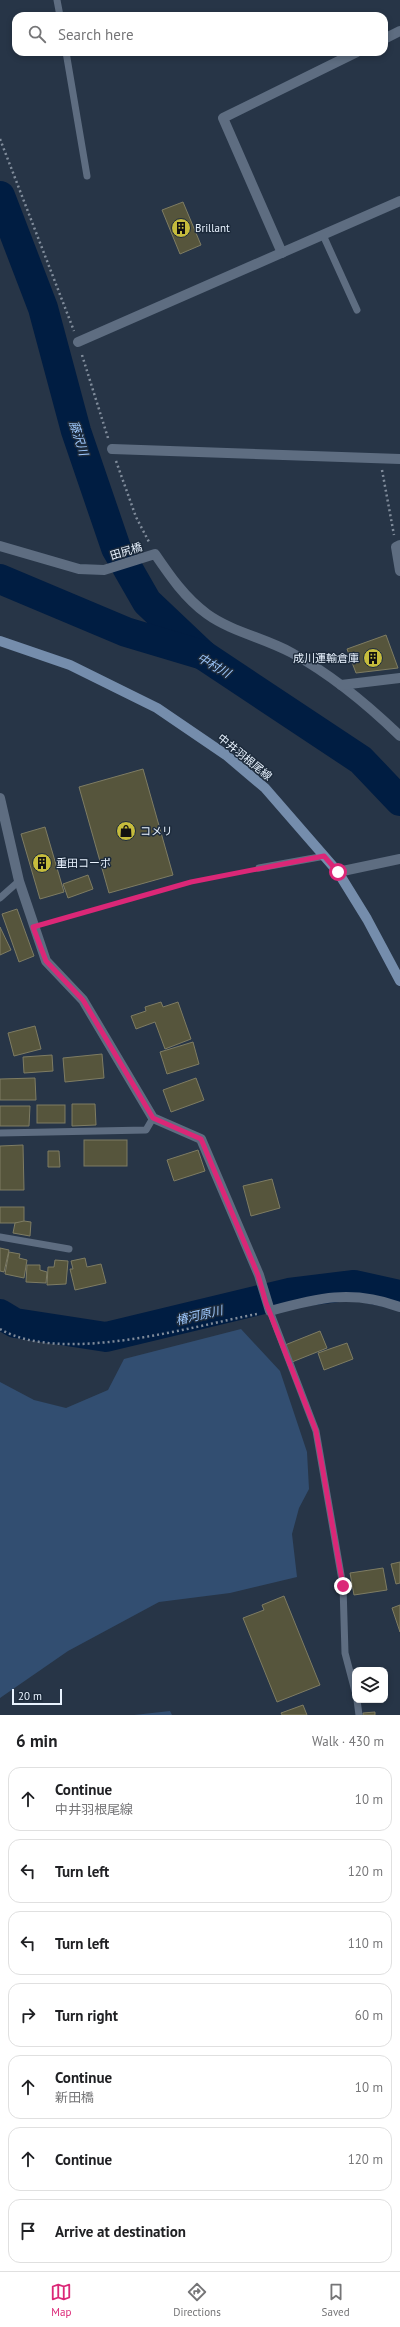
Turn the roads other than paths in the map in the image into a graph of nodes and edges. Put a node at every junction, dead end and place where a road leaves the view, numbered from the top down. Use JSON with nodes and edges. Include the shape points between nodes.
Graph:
{"nodes":[{"id":1,"x":57,"y":0,"type":"edge"},
{"id":2,"x":59,"y":12,"type":"edge"},
{"id":3,"x":400,"y":31,"type":"edge"},
{"id":4,"x":388,"y":37,"type":"edge"},
{"id":5,"x":67,"y":56,"type":"edge"},
{"id":6,"x":349,"y":56,"type":"edge"},
{"id":7,"x":87,"y":176,"type":"dead end"},
{"id":8,"x":399,"y":203,"type":"edge"},
{"id":9,"x":323,"y":235,"type":"junction"},
{"id":10,"x":282,"y":253,"type":"junction"},
{"id":11,"x":357,"y":310,"type":"dead end"},
{"id":12,"x":78,"y":342,"type":"dead end"},
{"id":13,"x":112,"y":449,"type":"dead end"},
{"id":14,"x":400,"y":459,"type":"edge"},
{"id":15,"x":0,"y":546,"type":"edge"},
{"id":16,"x":398,"y":546,"type":"edge"},
{"id":17,"x":400,"y":571,"type":"edge"},
{"id":18,"x":0,"y":641,"type":"edge"},
{"id":19,"x":400,"y":678,"type":"edge"},
{"id":20,"x":341,"y":685,"type":"junction"},
{"id":21,"x":400,"y":736,"type":"edge"},
{"id":22,"x":0,"y":798,"type":"edge"},
{"id":23,"x":324,"y":856,"type":"junction"},
{"id":24,"x":400,"y":859,"type":"edge"},
{"id":25,"x":258,"y":868,"type":"road end"},
{"id":26,"x":338,"y":872,"type":"junction"},
{"id":27,"x":19,"y":881,"type":"junction"},
{"id":28,"x":0,"y":898,"type":"edge"},
{"id":29,"x":400,"y":981,"type":"edge"},
{"id":30,"x":153,"y":1118,"type":"junction"},
{"id":31,"x":0,"y":1133,"type":"edge"},
{"id":32,"x":0,"y":1236,"type":"edge"},
{"id":33,"x":69,"y":1249,"type":"dead end"},
{"id":34,"x":268,"y":1307,"type":"junction"},
{"id":35,"x":400,"y":1307,"type":"edge"},
{"id":36,"x":352,"y":1680,"type":"edge"},
{"id":37,"x":357,"y":1703,"type":"edge"},
{"id":38,"x":359,"y":1715,"type":"edge"}],
"edges":[{"from":1,"to":2,"type":"lane"},
{"from":3,"to":4,"type":"street"},
{"from":5,"to":7,"type":"lane"},
{"from":6,"to":10,"type":"street","via":[[224,118]]},
{"from":8,"to":9,"type":"street"},
{"from":9,"to":10,"type":"street"},
{"from":9,"to":11,"type":"lane"},
{"from":10,"to":12,"type":"street"},
{"from":13,"to":14,"type":"street"},
{"from":15,"to":20,"type":"street","name":"田尻橋","via":[[79,568],[104,570],[155,554],[188,597],[207,614],[291,653]]},
{"from":16,"to":17,"type":"street"},
{"from":18,"to":23,"type":"main road","name":"中井羽根尾線","via":[[70,665],[157,708],[226,755],[265,788]]},
{"from":19,"to":20,"type":"street"},
{"from":20,"to":21,"type":"street","via":[[372,709]]},
{"from":22,"to":27,"type":"street"},
{"from":23,"to":25,"type":"lane"},
{"from":23,"to":26,"type":"main road","name":"中井羽根尾線"},
{"from":24,"to":26,"type":"street"},
{"from":26,"to":29,"type":"main road","name":"中井羽根尾線"},
{"from":27,"to":28,"type":"lane"},
{"from":27,"to":30,"type":"street","via":[[46,961],[83,1000]]},
{"from":30,"to":31,"type":"lane","via":[[146,1130]]},
{"from":30,"to":34,"type":"street","via":[[201,1139],[258,1275]]},
{"from":32,"to":33,"type":"lane"},
{"from":34,"to":35,"type":"street","via":[[352,1296],[379,1299]]},
{"from":34,"to":36,"type":"lane","via":[[316,1431],[343,1586],[345,1653]]},
{"from":37,"to":38,"type":"lane"}]}
